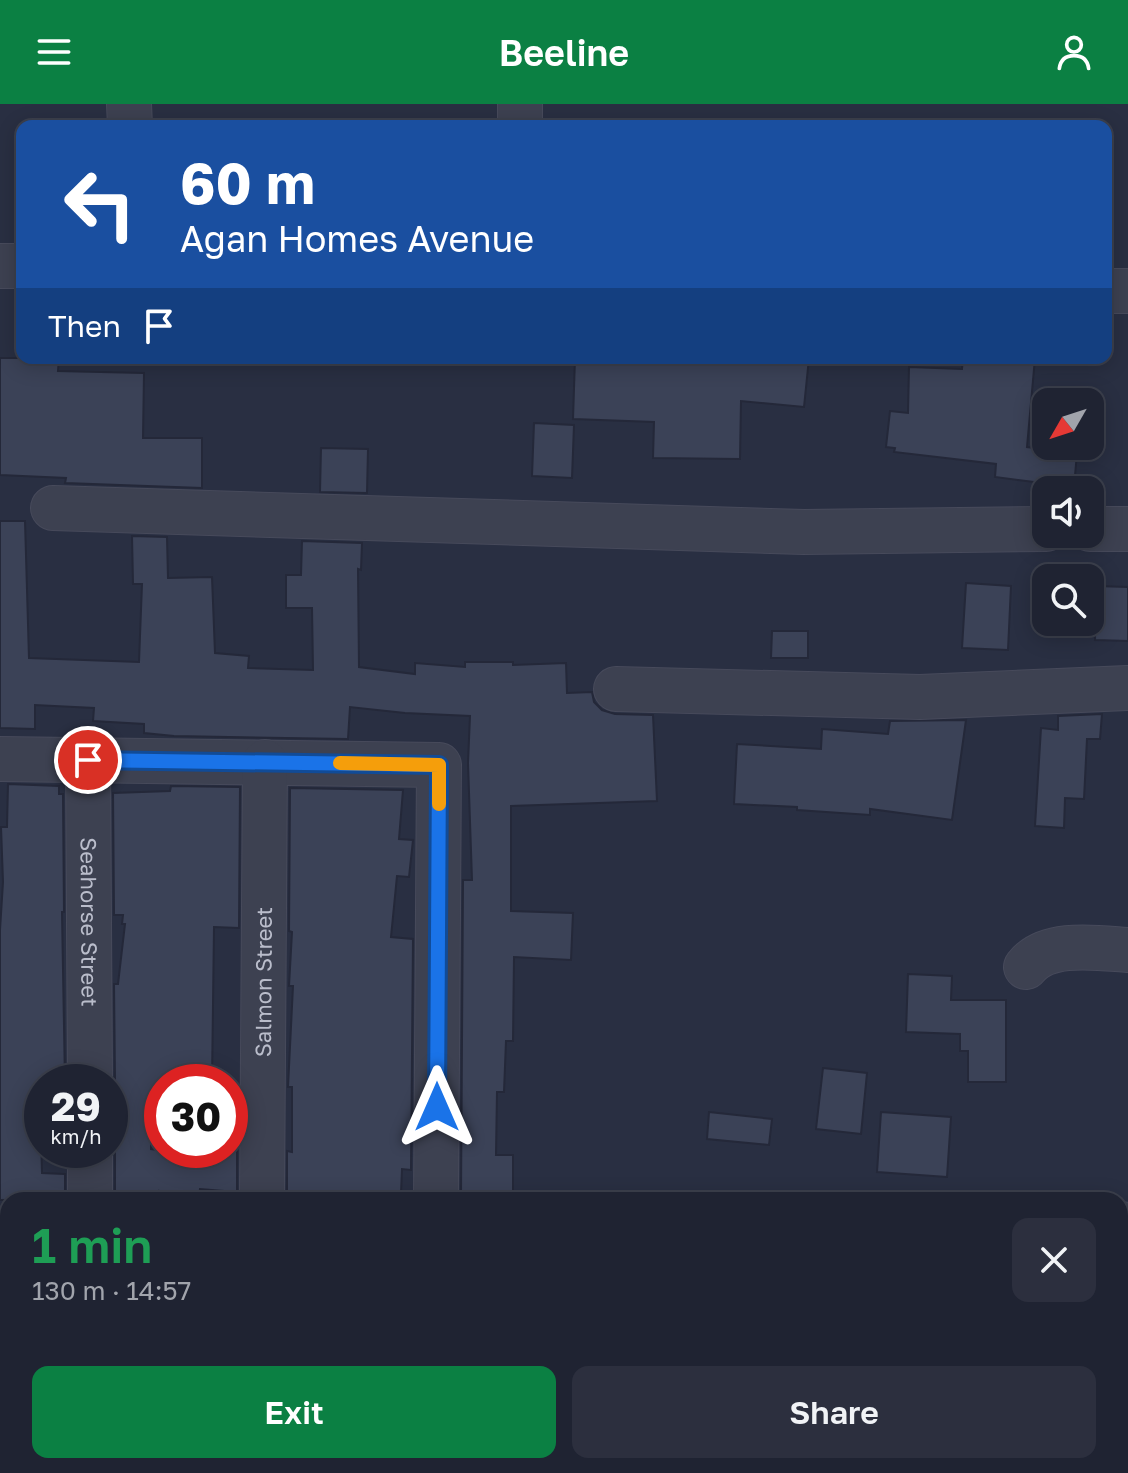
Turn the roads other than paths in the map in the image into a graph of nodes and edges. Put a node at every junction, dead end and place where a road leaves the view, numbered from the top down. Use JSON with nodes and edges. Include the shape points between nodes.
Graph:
{"nodes":[{"id":1,"x":53,"y":508,"type":"dead end"},
{"id":2,"x":1032,"y":529,"type":"edge"},
{"id":3,"x":1104,"y":529,"type":"edge"},
{"id":4,"x":1128,"y":529,"type":"edge"},
{"id":5,"x":1128,"y":688,"type":"edge"},
{"id":6,"x":616,"y":689,"type":"dead end"},
{"id":7,"x":0,"y":759,"type":"edge"},
{"id":8,"x":88,"y":760,"type":"junction"},
{"id":9,"x":265,"y":762,"type":"junction"},
{"id":10,"x":1128,"y":950,"type":"edge"},
{"id":11,"x":1026,"y":967,"type":"dead end"},
{"id":12,"x":90,"y":1064,"type":"edge"},
{"id":13,"x":90,"y":1168,"type":"edge"},
{"id":14,"x":90,"y":1192,"type":"edge"},
{"id":15,"x":262,"y":1192,"type":"edge"},
{"id":16,"x":436,"y":1192,"type":"edge"}],
"edges":[{"from":1,"to":2,"type":"street","via":[[804,532]]},
{"from":3,"to":4,"type":"street"},
{"from":5,"to":6,"type":"street","via":[[920,697]]},
{"from":7,"to":8,"type":"street"},
{"from":8,"to":9,"type":"street"},
{"from":8,"to":12,"type":"street","name":"Seahorse Street"},
{"from":9,"to":15,"type":"street","name":"Salmon Street"},
{"from":9,"to":16,"type":"street","via":[[439,765]]},
{"from":10,"to":11,"type":"street","via":[[1068,946]]},
{"from":13,"to":14,"type":"street"}]}
